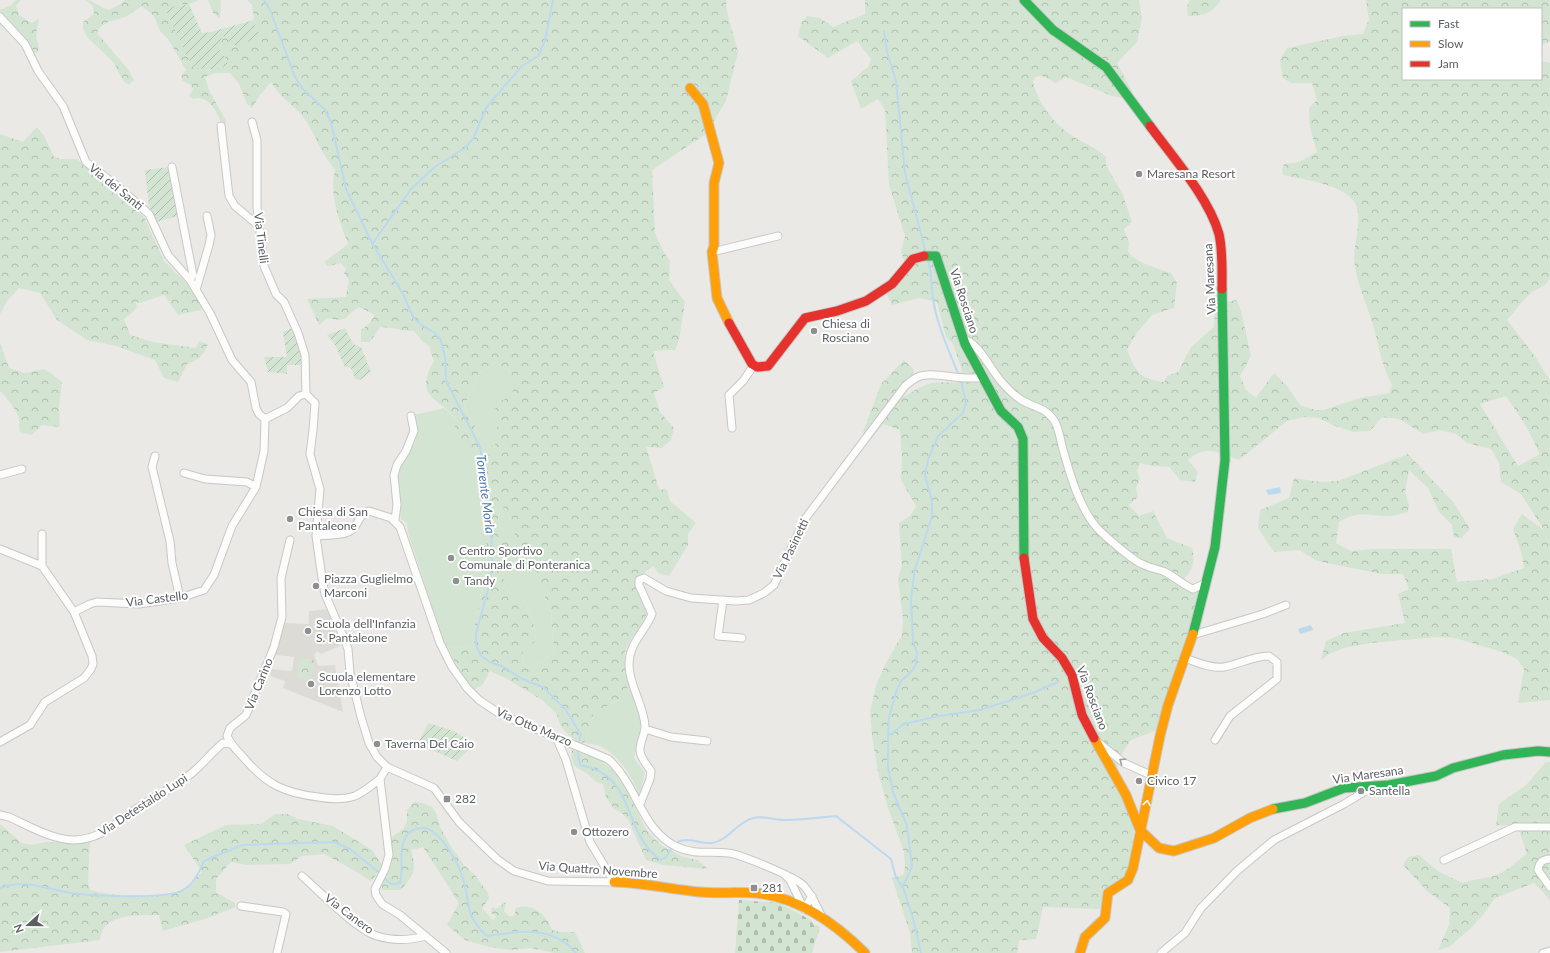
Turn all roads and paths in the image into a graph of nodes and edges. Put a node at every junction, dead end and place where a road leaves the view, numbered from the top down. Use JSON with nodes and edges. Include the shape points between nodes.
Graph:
{"nodes":[{"id":1,"x":1024,"y":0,"type":"edge"},
{"id":2,"x":0,"y":17,"type":"edge"},
{"id":3,"x":690,"y":88,"type":"dead end"},
{"id":4,"x":252,"y":122,"type":"dead end"},
{"id":5,"x":221,"y":126,"type":"dead end"},
{"id":6,"x":172,"y":167,"type":"dead end"},
{"id":7,"x":207,"y":216,"type":"dead end"},
{"id":8,"x":259,"y":226,"type":"junction"},
{"id":9,"x":778,"y":236,"type":"dead end"},
{"id":10,"x":712,"y":252,"type":"junction"},
{"id":11,"x":190,"y":280,"type":"junction"},
{"id":12,"x":196,"y":290,"type":"junction"},
{"id":13,"x":965,"y":340,"type":"junction"},
{"id":14,"x":754,"y":365,"type":"junction"},
{"id":15,"x":983,"y":377,"type":"junction"},
{"id":16,"x":306,"y":394,"type":"junction"},
{"id":17,"x":412,"y":416,"type":"dead end"},
{"id":18,"x":265,"y":419,"type":"junction"},
{"id":19,"x":732,"y":428,"type":"dead end"},
{"id":20,"x":155,"y":456,"type":"dead end"},
{"id":21,"x":22,"y":469,"type":"dead end"},
{"id":22,"x":184,"y":473,"type":"dead end"},
{"id":23,"x":0,"y":475,"type":"edge"},
{"id":24,"x":256,"y":487,"type":"junction"},
{"id":25,"x":395,"y":520,"type":"junction"},
{"id":26,"x":42,"y":534,"type":"dead end"},
{"id":27,"x":316,"y":536,"type":"junction"},
{"id":28,"x":290,"y":540,"type":"dead end"},
{"id":29,"x":0,"y":549,"type":"edge"},
{"id":30,"x":42,"y":566,"type":"junction"},
{"id":31,"x":1206,"y":583,"type":"junction"},
{"id":32,"x":180,"y":598,"type":"junction"},
{"id":33,"x":723,"y":600,"type":"junction"},
{"id":34,"x":1286,"y":605,"type":"dead end"},
{"id":35,"x":74,"y":612,"type":"junction"},
{"id":36,"x":1193,"y":635,"type":"junction"},
{"id":37,"x":742,"y":638,"type":"dead end"},
{"id":38,"x":1185,"y":658,"type":"junction"},
{"id":39,"x":645,"y":729,"type":"junction"},
{"id":40,"x":556,"y":737,"type":"junction"},
{"id":41,"x":1095,"y":740,"type":"junction"},
{"id":42,"x":1215,"y":740,"type":"dead end"},
{"id":43,"x":707,"y":741,"type":"dead end"},
{"id":44,"x":0,"y":742,"type":"edge"},
{"id":45,"x":571,"y":743,"type":"junction"},
{"id":46,"x":231,"y":744,"type":"junction"},
{"id":47,"x":1550,"y":752,"type":"edge"},
{"id":48,"x":566,"y":760,"type":"junction"},
{"id":49,"x":387,"y":767,"type":"junction"},
{"id":50,"x":1153,"y":776,"type":"junction"},
{"id":51,"x":380,"y":779,"type":"junction"},
{"id":52,"x":1374,"y":786,"type":"junction"},
{"id":53,"x":640,"y":804,"type":"junction"},
{"id":54,"x":0,"y":816,"type":"edge"},
{"id":55,"x":1550,"y":827,"type":"edge"},
{"id":56,"x":1140,"y":830,"type":"junction"},
{"id":57,"x":1550,"y":859,"type":"edge"},
{"id":58,"x":1444,"y":860,"type":"dead end"},
{"id":59,"x":783,"y":874,"type":"junction"},
{"id":60,"x":302,"y":876,"type":"dead end"},
{"id":61,"x":614,"y":882,"type":"junction"},
{"id":62,"x":792,"y":886,"type":"junction"},
{"id":63,"x":1550,"y":887,"type":"edge"},
{"id":64,"x":812,"y":896,"type":"junction"},
{"id":65,"x":782,"y":899,"type":"junction"},
{"id":66,"x":241,"y":906,"type":"dead end"},
{"id":67,"x":804,"y":909,"type":"junction"},
{"id":68,"x":823,"y":920,"type":"junction"},
{"id":69,"x":426,"y":936,"type":"junction"},
{"id":70,"x":1171,"y":950,"type":"edge"},
{"id":71,"x":1550,"y":951,"type":"edge"},
{"id":72,"x":277,"y":953,"type":"edge"},
{"id":73,"x":446,"y":953,"type":"edge"},
{"id":74,"x":865,"y":953,"type":"edge"},
{"id":75,"x":1080,"y":953,"type":"edge"},
{"id":76,"x":1161,"y":953,"type":"edge"},
{"id":77,"x":1543,"y":953,"type":"edge"}],
"edges":[{"from":1,"to":31,"type":"street","name":"Via Maresana","via":[[1052,29],[1090,52],[1113,74],[1197,191],[1212,215],[1219,235],[1222,259],[1225,460],[1215,547]]},
{"from":2,"to":11,"type":"street","name":"Via dei Santi","via":[[25,44],[38,72],[63,106],[86,162],[149,214],[168,255]]},
{"from":3,"to":10,"type":"street","via":[[703,104],[719,163],[714,183]]},
{"from":4,"to":8,"type":"street","name":"Via Tinelli","via":[[257,140]]},
{"from":5,"to":8,"type":"street","via":[[229,196],[235,206]]},
{"from":6,"to":11,"type":"street","via":[[193,275]]},
{"from":7,"to":12,"type":"street","via":[[211,235]]},
{"from":8,"to":16,"type":"street","name":"Via Tinelli","via":[[264,266],[276,294],[284,302],[305,355]]},
{"from":9,"to":10,"type":"street"},
{"from":10,"to":14,"type":"street","via":[[717,298],[733,332]]},
{"from":11,"to":12,"type":"street","name":"Via dei Santi"},
{"from":12,"to":18,"type":"street","name":"Via dei Santi","via":[[232,360],[251,382],[256,408]]},
{"from":13,"to":14,"type":"street","name":"Via Rosciano","via":[[941,266],[936,256],[931,255],[914,259],[904,274],[883,292],[858,305],[805,318],[768,366]]},
{"from":13,"to":15,"type":"street","name":"Via Rosciano"},
{"from":13,"to":31,"type":"street","via":[[974,343],[994,373],[1013,394],[1021,400],[1045,409],[1050,414],[1056,424],[1064,454],[1088,517],[1098,529],[1132,560],[1164,572],[1193,590]]},
{"from":14,"to":19,"type":"street","via":[[729,395]]},
{"from":15,"to":33,"type":"street","name":"Via Pasinetti","via":[[961,379],[918,376],[905,386],[805,519],[774,585],[749,600]]},
{"from":15,"to":41,"type":"street","name":"Via Rosciano","via":[[1001,411],[1018,428],[1023,439],[1023,553],[1033,619],[1042,638],[1062,658],[1072,675],[1082,715]]},
{"from":16,"to":18,"type":"street"},
{"from":16,"to":27,"type":"street","name":"Via Quattro Novembre","via":[[315,403],[310,454],[320,489]]},
{"from":17,"to":25,"type":"street","via":[[414,431],[394,475],[397,505]]},
{"from":18,"to":24,"type":"street","name":"Via Castello","via":[[264,451]]},
{"from":20,"to":32,"type":"street","via":[[152,467],[170,541]]},
{"from":21,"to":23,"type":"street"},
{"from":22,"to":24,"type":"street","via":[[205,479],[247,482]]},
{"from":24,"to":32,"type":"street","name":"Via Castello","via":[[232,526],[208,585],[197,593]]},
{"from":25,"to":27,"type":"street","via":[[369,511],[361,515],[354,528],[348,532]]},
{"from":25,"to":40,"type":"street","name":"Via Otto Marzo","via":[[400,527],[440,643],[459,678],[491,709]]},
{"from":26,"to":30,"type":"street"},
{"from":27,"to":49,"type":"street","name":"Via Quattro Novembre","via":[[325,594],[348,650],[350,673],[369,743]]},
{"from":28,"to":46,"type":"street","name":"Via Carino","via":[[281,578],[282,617],[276,640],[246,715],[227,732]]},
{"from":29,"to":30,"type":"street"},
{"from":30,"to":35,"type":"street"},
{"from":31,"to":36,"type":"street","name":"Via Maresana"},
{"from":32,"to":35,"type":"street","name":"Via Castello","via":[[139,604],[97,602]]},
{"from":33,"to":37,"type":"street","via":[[718,636]]},
{"from":33,"to":39,"type":"street","name":"Via Pasinetti","via":[[675,594],[644,578],[639,580],[639,586],[652,614],[632,649],[630,671]]},
{"from":34,"to":36,"type":"street"},
{"from":35,"to":44,"type":"street","via":[[92,656],[91,669],[84,678],[45,702],[30,724]]},
{"from":36,"to":38,"type":"street","name":"Via Maresana"},
{"from":38,"to":42,"type":"street","via":[[1216,667],[1256,656],[1269,656],[1277,662],[1277,679],[1230,716]]},
{"from":38,"to":50,"type":"street","name":"Via Maresana","via":[[1168,705]]},
{"from":39,"to":43,"type":"street","via":[[671,737]]},
{"from":39,"to":53,"type":"street","name":"Via Pasinetti","via":[[640,749],[642,758],[651,771]]},
{"from":40,"to":45,"type":"street","name":"Via Otto Marzo"},
{"from":40,"to":48,"type":"street"},
{"from":50,"to":41,"type":"street","one_way":true,"via":[[1124,763]]},
{"from":41,"to":56,"type":"street","name":"Via Rosciano","via":[[1126,795]]},
{"from":45,"to":48,"type":"street"},
{"from":45,"to":53,"type":"street","name":"Via Otto Marzo","via":[[608,759],[619,768]]},
{"from":46,"to":51,"type":"street","via":[[267,782],[302,795],[327,799],[353,796]]},
{"from":46,"to":54,"type":"street","name":"Via Detestaldo Lupi","via":[[223,743],[192,773],[105,833],[74,840],[58,838],[9,817]]},
{"from":47,"to":52,"type":"street","name":"Via Maresana","via":[[1538,750],[1503,755],[1453,768],[1436,776]]},
{"from":48,"to":61,"type":"street","via":[[590,842]]},
{"from":49,"to":51,"type":"street"},
{"from":49,"to":61,"type":"street","name":"Via Quattro Novembre","via":[[434,788],[459,822],[497,859],[514,871],[548,881]]},
{"from":56,"to":50,"type":"street","name":"Via Maresana","one_way":true},
{"from":51,"to":69,"type":"street","via":[[389,855],[375,889],[378,900]]},
{"from":52,"to":56,"type":"street","name":"Via Maresana","via":[[1344,788],[1305,803],[1270,810],[1214,838],[1174,851],[1159,848]]},
{"from":52,"to":70,"type":"street","via":[[1262,849],[1201,908]]},
{"from":53,"to":59,"type":"street","name":"Via Otto Marzo","via":[[649,822],[665,840],[677,847],[702,854],[735,854]]},
{"from":55,"to":58,"type":"street","via":[[1516,827]]},
{"from":56,"to":75,"type":"street","via":[[1133,868],[1128,880],[1108,892],[1105,918],[1086,933]]},
{"from":57,"to":63,"type":"street","via":[[1542,861],[1538,870]]},
{"from":59,"to":62,"type":"street"},
{"from":59,"to":64,"type":"street","name":"Via Otto Marzo","via":[[802,884]]},
{"from":60,"to":69,"type":"street","name":"Via Canero","via":[[351,919],[376,935],[406,940]]},
{"from":61,"to":65,"type":"street","name":"Via Quattro Novembre","via":[[634,882],[721,894],[763,894]]},
{"from":62,"to":65,"type":"street","via":[[790,892]]},
{"from":62,"to":67,"type":"street"},
{"from":64,"to":67,"type":"street"},
{"from":64,"to":68,"type":"street","name":"Via Otto Marzo"},
{"from":65,"to":67,"type":"street","name":"Via Quattro Novembre"},
{"from":66,"to":72,"type":"street","via":[[286,914]]},
{"from":67,"to":68,"type":"street","name":"Via Quattro Novembre"},
{"from":68,"to":74,"type":"street","name":"Via Quattro Novembre","via":[[855,942]]},
{"from":69,"to":73,"type":"street"},
{"from":70,"to":76,"type":"street"},
{"from":71,"to":77,"type":"street"}]}
